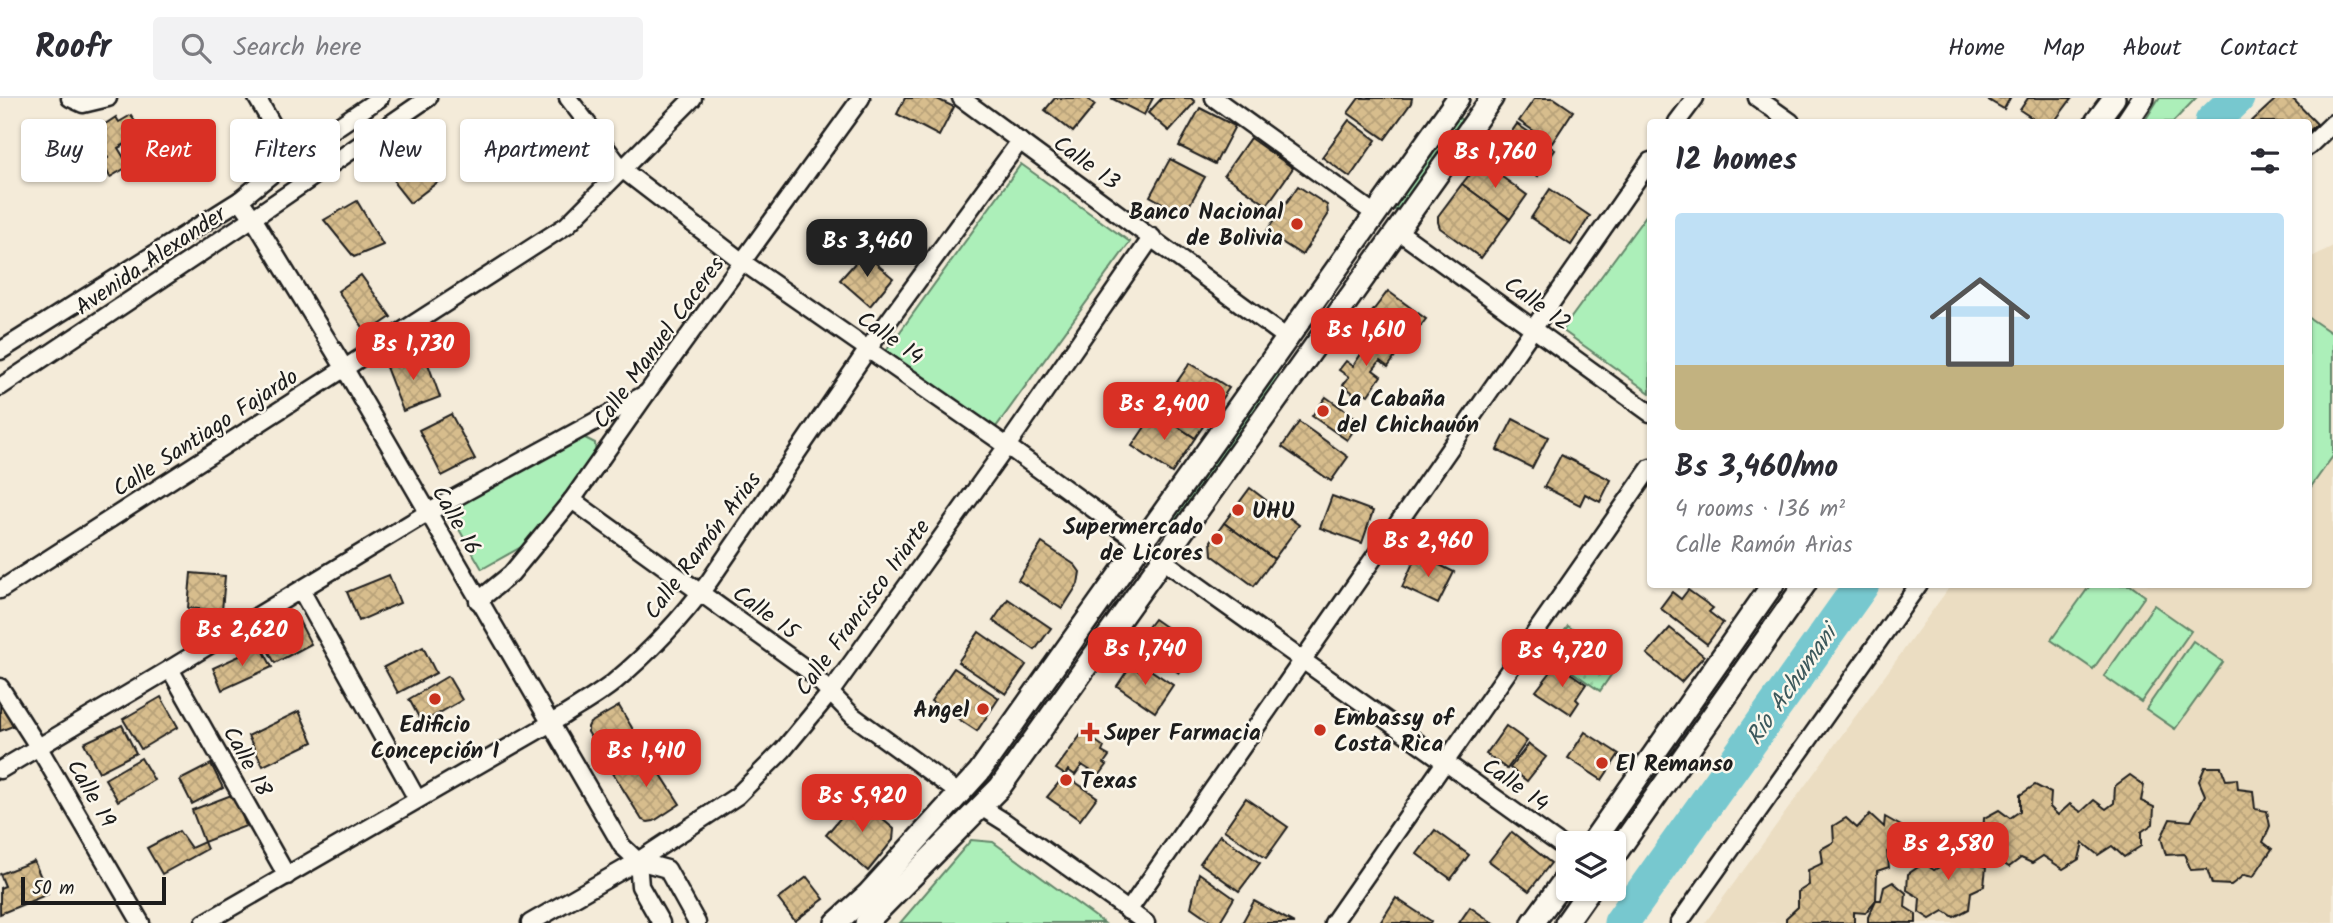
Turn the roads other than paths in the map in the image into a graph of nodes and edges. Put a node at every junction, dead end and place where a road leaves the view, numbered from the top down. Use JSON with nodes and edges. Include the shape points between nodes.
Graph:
{"nodes":[{"id":1,"x":70,"y":98,"type":"edge"},
{"id":2,"x":108,"y":98,"type":"edge"},
{"id":3,"x":257,"y":98,"type":"edge"},
{"id":4,"x":380,"y":98,"type":"edge"},
{"id":5,"x":428,"y":98,"type":"edge"},
{"id":6,"x":568,"y":98,"type":"edge"},
{"id":7,"x":692,"y":98,"type":"edge"},
{"id":8,"x":861,"y":98,"type":"edge"},
{"id":9,"x":961,"y":98,"type":"edge"},
{"id":10,"x":1214,"y":98,"type":"edge"},
{"id":11,"x":1458,"y":98,"type":"edge"},
{"id":12,"x":1695,"y":98,"type":"edge"},
{"id":13,"x":1757,"y":98,"type":"edge"},
{"id":14,"x":2114,"y":98,"type":"edge"},
{"id":15,"x":2143,"y":98,"type":"edge"},
{"id":16,"x":1484,"y":101,"type":"edge"},
{"id":17,"x":269,"y":119,"type":"edge"},
{"id":18,"x":1679,"y":119,"type":"edge"},
{"id":19,"x":1787,"y":119,"type":"edge"},
{"id":20,"x":2098,"y":119,"type":"edge"},
{"id":21,"x":2129,"y":119,"type":"edge"},
{"id":22,"x":2333,"y":123,"type":"edge"},
{"id":23,"x":340,"y":125,"type":"edge"},
{"id":24,"x":1020,"y":141,"type":"junction"},
{"id":25,"x":2312,"y":143,"type":"edge"},
{"id":26,"x":1647,"y":165,"type":"edge"},
{"id":27,"x":623,"y":170,"type":"junction"},
{"id":28,"x":262,"y":182,"type":"edge"},
{"id":29,"x":240,"y":200,"type":"junction"},
{"id":30,"x":1375,"y":215,"type":"junction"},
{"id":31,"x":253,"y":218,"type":"junction"},
{"id":32,"x":1398,"y":230,"type":"junction"},
{"id":33,"x":1152,"y":237,"type":"junction"},
{"id":34,"x":744,"y":262,"type":"junction"},
{"id":35,"x":1533,"y":327,"type":"junction"},
{"id":36,"x":1287,"y":338,"type":"junction"},
{"id":37,"x":868,"y":349,"type":"junction"},
{"id":38,"x":0,"y":351,"type":"edge"},
{"id":39,"x":1310,"y":354,"type":"junction"},
{"id":40,"x":345,"y":369,"type":"junction"},
{"id":41,"x":0,"y":387,"type":"edge"},
{"id":42,"x":647,"y":393,"type":"junction"},
{"id":43,"x":1647,"y":412,"type":"edge"},
{"id":44,"x":1007,"y":446,"type":"junction"},
{"id":45,"x":1647,"y":472,"type":"edge"},
{"id":46,"x":572,"y":500,"type":"junction"},
{"id":47,"x":426,"y":513,"type":"junction"},
{"id":48,"x":1140,"y":543,"type":"junction"},
{"id":49,"x":1164,"y":561,"type":"junction"},
{"id":50,"x":1770,"y":588,"type":"edge"},
{"id":51,"x":1802,"y":588,"type":"edge"},
{"id":52,"x":1916,"y":588,"type":"edge"},
{"id":53,"x":0,"y":590,"type":"edge"},
{"id":54,"x":301,"y":590,"type":"junction"},
{"id":55,"x":700,"y":593,"type":"junction"},
{"id":56,"x":478,"y":601,"type":"junction"},
{"id":57,"x":1301,"y":661,"type":"junction"},
{"id":58,"x":170,"y":669,"type":"junction"},
{"id":59,"x":0,"y":687,"type":"edge"},
{"id":60,"x":831,"y":693,"type":"junction"},
{"id":61,"x":550,"y":723,"type":"junction"},
{"id":62,"x":39,"y":748,"type":"junction"},
{"id":63,"x":1444,"y":761,"type":"junction"},
{"id":64,"x":0,"y":770,"type":"edge"},
{"id":65,"x":960,"y":794,"type":"junction"},
{"id":66,"x":417,"y":799,"type":"junction"},
{"id":67,"x":981,"y":807,"type":"junction"},
{"id":68,"x":1600,"y":831,"type":"edge"},
{"id":69,"x":1626,"y":839,"type":"edge"},
{"id":70,"x":1556,"y":841,"type":"edge"},
{"id":71,"x":638,"y":861,"type":"junction"},
{"id":72,"x":286,"y":876,"type":"junction"},
{"id":73,"x":1556,"y":891,"type":"edge"},
{"id":74,"x":1582,"y":901,"type":"edge"},
{"id":75,"x":1128,"y":911,"type":"junction"},
{"id":76,"x":141,"y":923,"type":"edge"},
{"id":77,"x":204,"y":923,"type":"edge"},
{"id":78,"x":530,"y":923,"type":"edge"},
{"id":79,"x":662,"y":923,"type":"edge"},
{"id":80,"x":697,"y":923,"type":"edge"},
{"id":81,"x":836,"y":923,"type":"edge"},
{"id":82,"x":866,"y":923,"type":"edge"},
{"id":83,"x":1146,"y":923,"type":"edge"},
{"id":84,"x":1333,"y":923,"type":"edge"},
{"id":85,"x":1533,"y":923,"type":"edge"},
{"id":86,"x":1566,"y":923,"type":"edge"},
{"id":87,"x":1678,"y":923,"type":"edge"}],
"edges":[{"from":1,"to":2,"type":"street","via":[[83,104]]},
{"from":3,"to":17,"type":"street"},
{"from":4,"to":23,"type":"street","name":"Avenida Alexander"},
{"from":5,"to":31,"type":"street","name":"Avenida Alexander"},
{"from":6,"to":27,"type":"street","name":"Calle 14"},
{"from":7,"to":27,"type":"street","name":"Calle Santiago Fajardo"},
{"from":8,"to":34,"type":"street","name":"Calle Manuel Caceres"},
{"from":9,"to":24,"type":"street","name":"Calle 13"},
{"from":10,"to":30,"type":"street"},
{"from":11,"to":30,"type":"main road"},
{"from":12,"to":18,"type":"street"},
{"from":13,"to":19,"type":"street"},
{"from":14,"to":20,"type":"main road"},
{"from":15,"to":21,"type":"main road"},
{"from":16,"to":32,"type":"main road"},
{"from":22,"to":25,"type":"street"},
{"from":24,"to":33,"type":"street","name":"Calle 13"},
{"from":24,"to":37,"type":"street","name":"Calle Ramón Arias"},
{"from":26,"to":35,"type":"street"},
{"from":27,"to":34,"type":"street","name":"Calle 14"},
{"from":27,"to":40,"type":"street","name":"Calle Santiago Fajardo","via":[[567,225]]},
{"from":28,"to":29,"type":"street","name":"Avenida Alexander"},
{"from":29,"to":31,"type":"street","name":"Calle 16"},
{"from":29,"to":38,"type":"street","name":"Avenida Alexander"},
{"from":30,"to":32,"type":"main road"},
{"from":30,"to":36,"type":"main road"},
{"from":31,"to":40,"type":"street","name":"Calle 16"},
{"from":31,"to":41,"type":"street","name":"Avenida Alexander"},
{"from":32,"to":35,"type":"street","name":"Calle 12"},
{"from":32,"to":39,"type":"main road"},
{"from":33,"to":36,"type":"street","name":"Calle 13"},
{"from":33,"to":44,"type":"street","name":"Calle Francisco Iriarte"},
{"from":34,"to":37,"type":"street","name":"Calle 14"},
{"from":34,"to":42,"type":"street","name":"Calle Manuel Caceres"},
{"from":35,"to":43,"type":"street","name":"Calle 12"},
{"from":35,"to":57,"type":"street"},
{"from":36,"to":39,"type":"main road"},
{"from":36,"to":48,"type":"main road"},
{"from":37,"to":44,"type":"street","name":"Calle 14"},
{"from":37,"to":55,"type":"street","name":"Calle Ramón Arias"},
{"from":39,"to":49,"type":"main road"},
{"from":40,"to":47,"type":"street","name":"Calle 16"},
{"from":40,"to":53,"type":"street","name":"Calle Santiago Fajardo"},
{"from":42,"to":46,"type":"street","name":"Calle Manuel Caceres"},
{"from":42,"to":47,"type":"street"},
{"from":44,"to":48,"type":"street","name":"Calle 14"},
{"from":44,"to":60,"type":"street","name":"Calle Francisco Iriarte"},
{"from":45,"to":63,"type":"street"},
{"from":46,"to":55,"type":"street","name":"Calle 15"},
{"from":46,"to":56,"type":"street","name":"Calle Manuel Caceres","via":[[510,575]]},
{"from":47,"to":54,"type":"street"},
{"from":47,"to":56,"type":"street","name":"Calle 16"},
{"from":48,"to":49,"type":"main road"},
{"from":48,"to":65,"type":"main road"},
{"from":49,"to":57,"type":"street","name":"Calle 14"},
{"from":49,"to":67,"type":"main road"},
{"from":50,"to":68,"type":"main road"},
{"from":51,"to":69,"type":"main road"},
{"from":52,"to":87,"type":"street"},
{"from":54,"to":58,"type":"street"},
{"from":54,"to":66,"type":"street"},
{"from":55,"to":60,"type":"street","name":"Calle 15","via":[[809,671]]},
{"from":55,"to":61,"type":"street","name":"Calle Ramón Arias","via":[[612,684]]},
{"from":56,"to":61,"type":"street","name":"Calle 16"},
{"from":57,"to":63,"type":"street","name":"Calle 14"},
{"from":57,"to":75,"type":"street"},
{"from":58,"to":62,"type":"street"},
{"from":58,"to":72,"type":"street","name":"Calle 18"},
{"from":59,"to":62,"type":"street","name":"Calle 19"},
{"from":60,"to":65,"type":"street","name":"Calle 15","via":[[853,716]]},
{"from":60,"to":71,"type":"street","name":"Calle Francisco Iriarte","via":[[737,796]]},
{"from":61,"to":66,"type":"street","name":"Calle Ramón Arias"},
{"from":61,"to":71,"type":"street","name":"Calle 16","via":[[622,846]]},
{"from":62,"to":64,"type":"street"},
{"from":62,"to":76,"type":"street","name":"Calle 19"},
{"from":63,"to":70,"type":"street","name":"Calle 14"},
{"from":63,"to":84,"type":"street"},
{"from":65,"to":67,"type":"main road"},
{"from":65,"to":81,"type":"main road"},
{"from":66,"to":72,"type":"street","name":"Calle Ramón Arias"},
{"from":67,"to":75,"type":"street"},
{"from":67,"to":82,"type":"main road"},
{"from":71,"to":78,"type":"street","name":"Calle Francisco Iriarte"},
{"from":71,"to":79,"type":"street","name":"Calle 16","via":[[640,886]]},
{"from":71,"to":80,"type":"street","name":"Calle 16","via":[[667,869]]},
{"from":72,"to":77,"type":"street","name":"Calle Ramón Arias"},
{"from":73,"to":85,"type":"main road"},
{"from":74,"to":86,"type":"main road"},
{"from":75,"to":83,"type":"street"}]}
